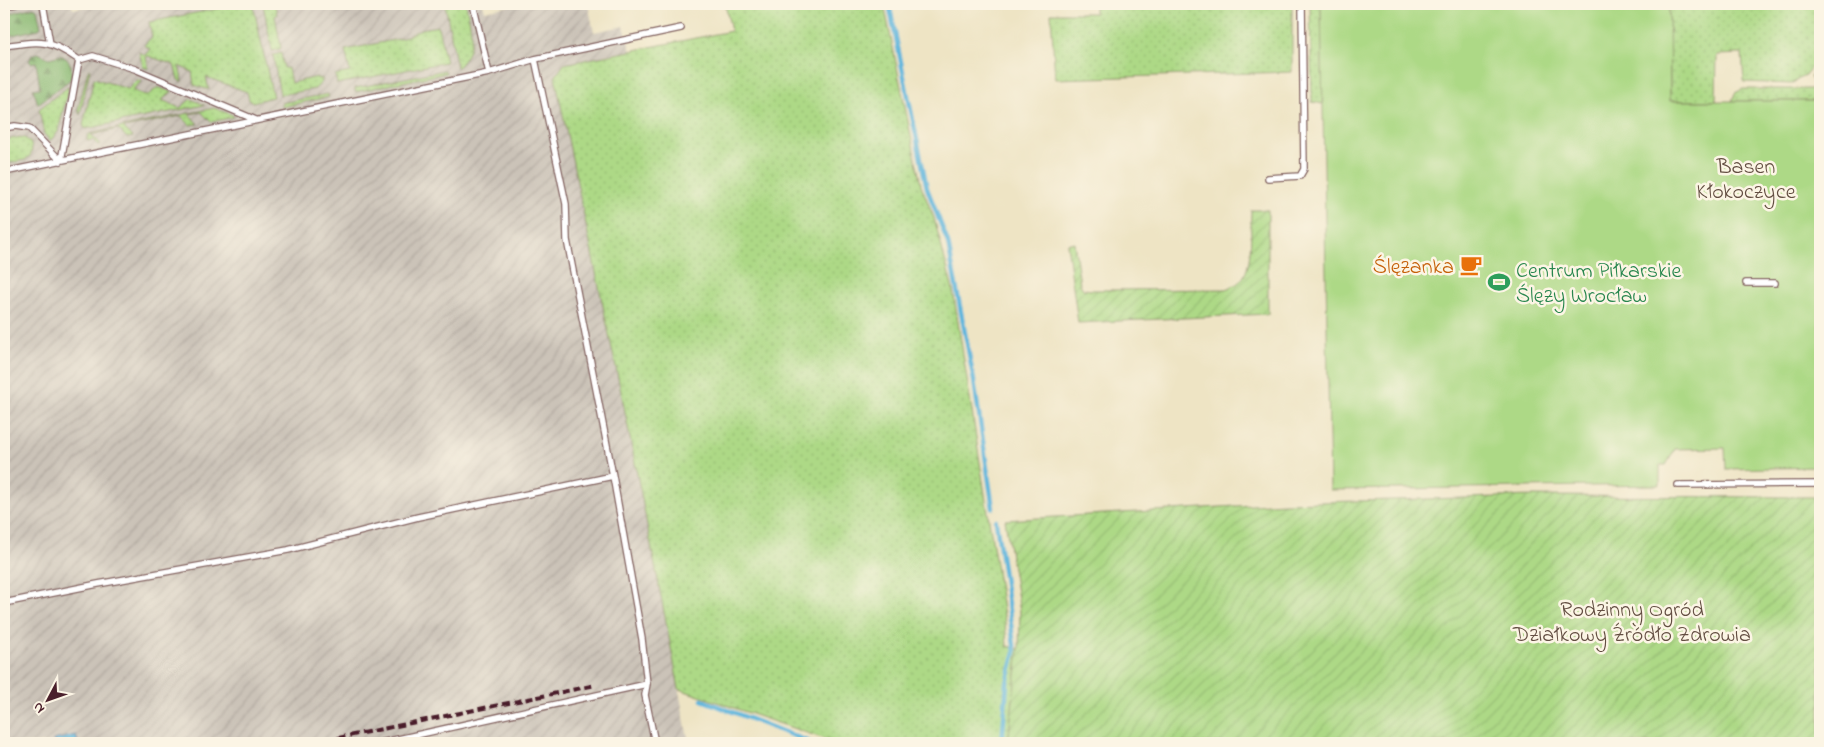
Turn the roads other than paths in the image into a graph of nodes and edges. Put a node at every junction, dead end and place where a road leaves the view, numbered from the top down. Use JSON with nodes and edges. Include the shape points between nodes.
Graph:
{"nodes":[{"id":1,"x":15,"y":4,"type":"edge"},
{"id":2,"x":43,"y":4,"type":"edge"},
{"id":3,"x":473,"y":4,"type":"edge"},
{"id":4,"x":1302,"y":4,"type":"edge"},
{"id":5,"x":4,"y":6,"type":"edge"},
{"id":6,"x":681,"y":28,"type":"dead end"},
{"id":7,"x":50,"y":44,"type":"junction"},
{"id":8,"x":4,"y":46,"type":"edge"},
{"id":9,"x":535,"y":59,"type":"junction"},
{"id":10,"x":79,"y":60,"type":"junction"},
{"id":11,"x":489,"y":73,"type":"junction"},
{"id":12,"x":256,"y":120,"type":"junction"},
{"id":13,"x":4,"y":128,"type":"edge"},
{"id":14,"x":61,"y":161,"type":"junction"},
{"id":15,"x":4,"y":172,"type":"edge"},
{"id":16,"x":1268,"y":178,"type":"dead end"},
{"id":17,"x":1774,"y":283,"type":"dead end"},
{"id":18,"x":1746,"y":284,"type":"dead end"},
{"id":19,"x":613,"y":476,"type":"junction"},
{"id":20,"x":1820,"y":484,"type":"edge"},
{"id":21,"x":1678,"y":485,"type":"dead end"},
{"id":22,"x":4,"y":603,"type":"edge"},
{"id":23,"x":647,"y":684,"type":"junction"},
{"id":24,"x":380,"y":743,"type":"edge"},
{"id":25,"x":655,"y":743,"type":"edge"}],
"edges":[{"from":1,"to":5,"type":"lane"},
{"from":2,"to":7,"type":"lane"},
{"from":3,"to":11,"type":"lane"},
{"from":4,"to":16,"type":"lane","via":[[1304,169],[1300,176]]},
{"from":6,"to":9,"type":"lane"},
{"from":7,"to":8,"type":"lane","via":[[36,41]]},
{"from":7,"to":10,"type":"lane","via":[[61,47]]},
{"from":9,"to":11,"type":"lane"},
{"from":9,"to":19,"type":"lane","via":[[566,204],[567,240]]},
{"from":10,"to":12,"type":"lane","via":[[93,56],[135,69]]},
{"from":10,"to":14,"type":"lane"},
{"from":11,"to":12,"type":"lane"},
{"from":12,"to":14,"type":"lane"},
{"from":13,"to":14,"type":"lane","via":[[29,128]]},
{"from":14,"to":15,"type":"lane"},
{"from":17,"to":18,"type":"lane"},
{"from":19,"to":22,"type":"lane","via":[[418,517],[288,550]]},
{"from":19,"to":23,"type":"lane"},
{"from":20,"to":21,"type":"lane"},
{"from":23,"to":24,"type":"lane"},
{"from":23,"to":25,"type":"lane","via":[[645,695]]}]}
